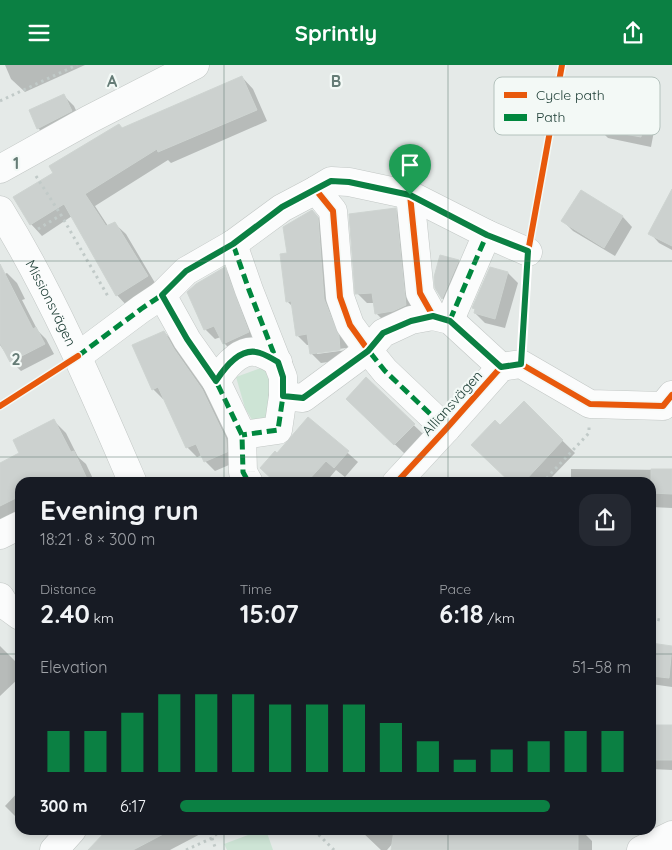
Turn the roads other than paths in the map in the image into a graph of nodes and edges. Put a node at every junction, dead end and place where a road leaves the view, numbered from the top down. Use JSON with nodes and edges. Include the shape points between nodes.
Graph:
{"nodes":[{"id":1,"x":194,"y":65,"type":"edge"},
{"id":2,"x":12,"y":162,"type":"edge"},
{"id":3,"x":316,"y":190,"type":"junction"},
{"id":4,"x":410,"y":195,"type":"junction"},
{"id":5,"x":0,"y":210,"type":"edge"},
{"id":6,"x":487,"y":235,"type":"junction"},
{"id":7,"x":233,"y":244,"type":"junction"},
{"id":8,"x":528,"y":251,"type":"dead end"},
{"id":9,"x":162,"y":295,"type":"junction"},
{"id":10,"x":442,"y":318,"type":"junction"},
{"id":11,"x":368,"y":351,"type":"junction"},
{"id":12,"x":78,"y":356,"type":"junction"},
{"id":13,"x":278,"y":362,"type":"junction"},
{"id":14,"x":501,"y":367,"type":"junction"},
{"id":15,"x":216,"y":381,"type":"junction"},
{"id":16,"x":672,"y":395,"type":"edge"},
{"id":17,"x":283,"y":396,"type":"junction"},
{"id":18,"x":446,"y":429,"type":"junction"},
{"id":19,"x":242,"y":435,"type":"junction"},
{"id":20,"x":128,"y":477,"type":"edge"},
{"id":21,"x":246,"y":477,"type":"edge"},
{"id":22,"x":402,"y":477,"type":"edge"},
{"id":23,"x":15,"y":528,"type":"edge"},
{"id":24,"x":0,"y":535,"type":"edge"},
{"id":25,"x":0,"y":597,"type":"edge"},
{"id":26,"x":15,"y":612,"type":"edge"},
{"id":27,"x":68,"y":835,"type":"edge"},
{"id":28,"x":672,"y":835,"type":"edge"},
{"id":29,"x":54,"y":850,"type":"edge"},
{"id":30,"x":641,"y":850,"type":"edge"}],
"edges":[{"from":1,"to":2,"type":"street"},
{"from":3,"to":4,"type":"street","via":[[331,181]]},
{"from":3,"to":7,"type":"street","via":[[282,207]]},
{"from":3,"to":11,"type":"street","via":[[333,211],[340,297],[350,325]]},
{"from":4,"to":6,"type":"street"},
{"from":4,"to":10,"type":"street","via":[[420,293]]},
{"from":5,"to":12,"type":"street","name":"Missionsvägen"},
{"from":6,"to":8,"type":"street"},
{"from":6,"to":10,"type":"street"},
{"from":7,"to":9,"type":"street","via":[[186,271]]},
{"from":7,"to":13,"type":"street"},
{"from":9,"to":12,"type":"street"},
{"from":9,"to":15,"type":"street"},
{"from":10,"to":11,"type":"street","via":[[411,321],[383,333]]},
{"from":10,"to":14,"type":"street"},
{"from":11,"to":17,"type":"street","via":[[303,398]]},
{"from":11,"to":18,"type":"street"},
{"from":12,"to":20,"type":"street","name":"Missionsvägen"},
{"from":13,"to":15,"type":"street","via":[[259,352],[241,354],[226,365]]},
{"from":13,"to":17,"type":"street","via":[[283,377]]},
{"from":14,"to":16,"type":"street","name":"Alliansvägen","via":[[521,364],[590,404],[663,406]]},
{"from":14,"to":18,"type":"street","name":"Alliansvägen"},
{"from":15,"to":19,"type":"street"},
{"from":17,"to":19,"type":"street","via":[[278,430]]},
{"from":18,"to":22,"type":"street","name":"Alliansvägen"},
{"from":19,"to":21,"type":"street"},
{"from":23,"to":24,"type":"street"},
{"from":25,"to":26,"type":"street"},
{"from":27,"to":29,"type":"street"},
{"from":28,"to":30,"type":"street"}]}
